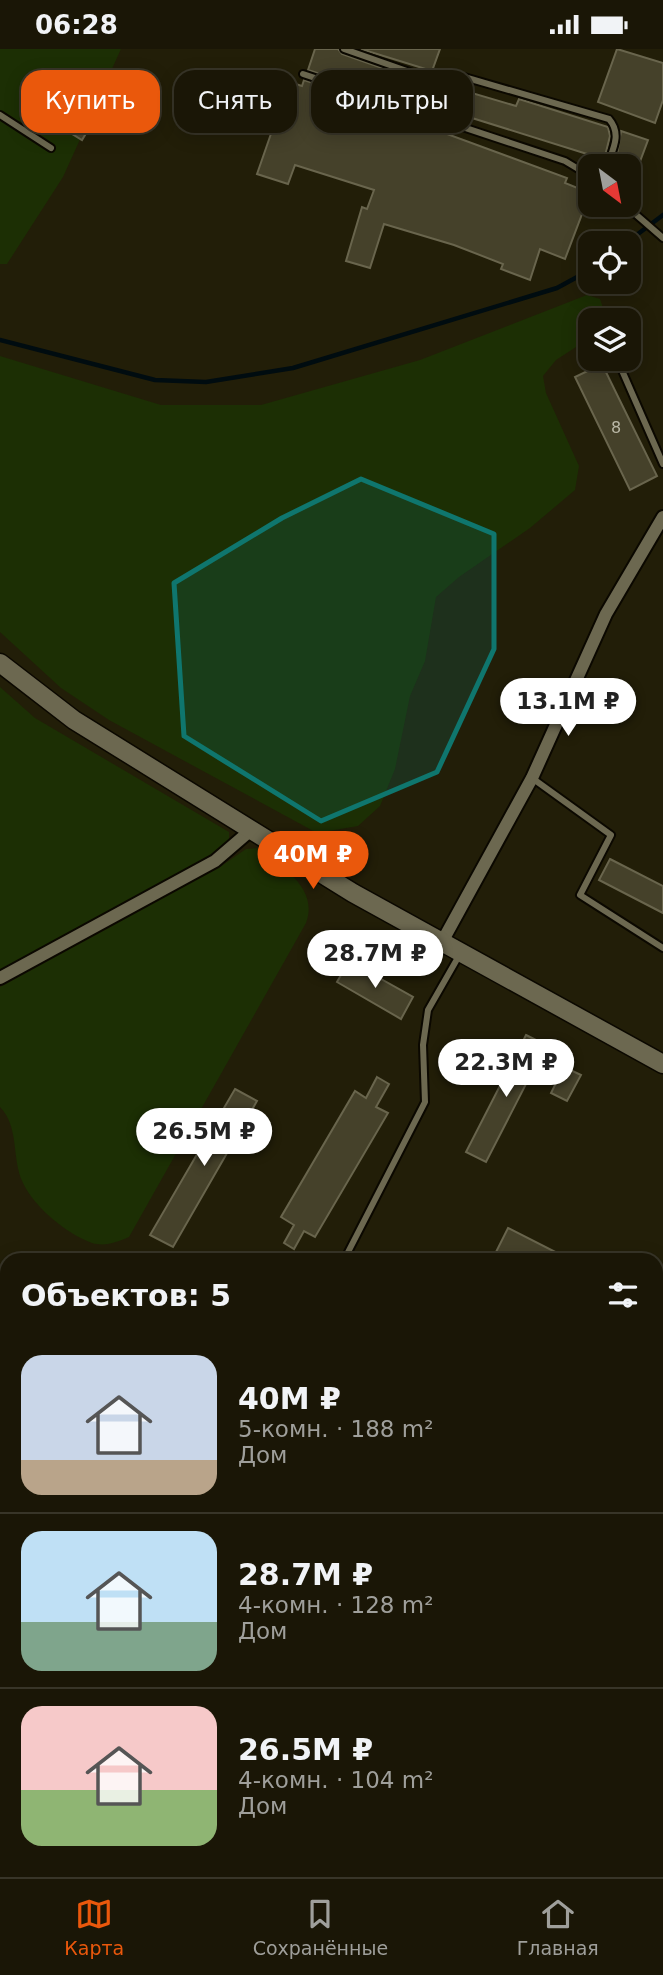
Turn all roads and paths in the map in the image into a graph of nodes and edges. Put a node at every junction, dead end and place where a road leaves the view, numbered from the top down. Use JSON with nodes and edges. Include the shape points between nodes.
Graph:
{"nodes":[{"id":1,"x":344,"y":49,"type":"edge"},
{"id":2,"x":303,"y":74,"type":"dead end"},
{"id":3,"x":0,"y":115,"type":"edge"},
{"id":4,"x":51,"y":148,"type":"dead end"},
{"id":5,"x":611,"y":154,"type":"edge"},
{"id":6,"x":578,"y":169,"type":"edge"},
{"id":7,"x":638,"y":217,"type":"edge"},
{"id":8,"x":663,"y":238,"type":"edge"},
{"id":9,"x":622,"y":371,"type":"edge"},
{"id":10,"x":663,"y":464,"type":"edge"},
{"id":11,"x":663,"y":517,"type":"edge"},
{"id":12,"x":0,"y":663,"type":"edge"},
{"id":13,"x":532,"y":778,"type":"junction"},
{"id":14,"x":251,"y":830,"type":"junction"},
{"id":15,"x":442,"y":942,"type":"junction"},
{"id":16,"x":663,"y":948,"type":"edge"},
{"id":17,"x":461,"y":952,"type":"junction"},
{"id":18,"x":0,"y":978,"type":"edge"},
{"id":19,"x":663,"y":1064,"type":"edge"},
{"id":20,"x":348,"y":1253,"type":"edge"}],
"edges":[{"from":1,"to":5,"type":"lane","via":[[424,77],[464,77],[608,119],[615,125],[617,137]]},
{"from":2,"to":6,"type":"lane"},
{"from":3,"to":4,"type":"lane"},
{"from":7,"to":8,"type":"lane"},
{"from":9,"to":10,"type":"lane"},
{"from":11,"to":13,"type":"street","via":[[606,614]]},
{"from":12,"to":14,"type":"street","via":[[74,720]]},
{"from":13,"to":15,"type":"street"},
{"from":13,"to":16,"type":"lane","via":[[611,835],[580,895]]},
{"from":14,"to":15,"type":"street"},
{"from":14,"to":18,"type":"street","via":[[215,861]]},
{"from":15,"to":17,"type":"street"},
{"from":17,"to":19,"type":"street"},
{"from":17,"to":20,"type":"lane","via":[[428,1010],[423,1045],[425,1102]]}]}
